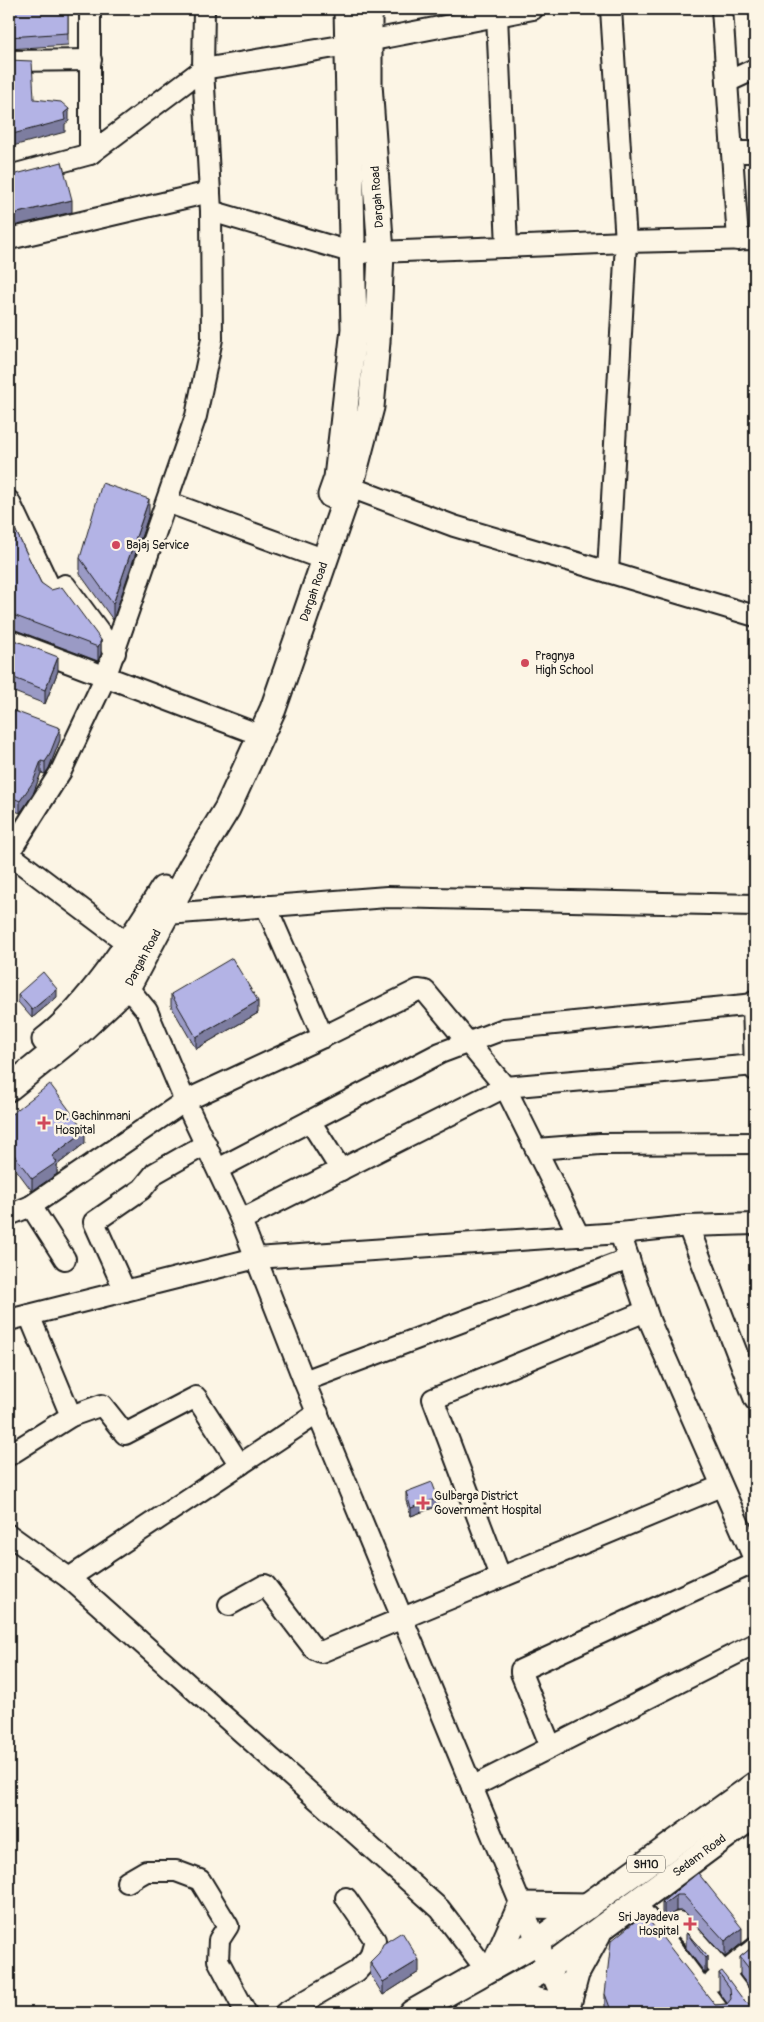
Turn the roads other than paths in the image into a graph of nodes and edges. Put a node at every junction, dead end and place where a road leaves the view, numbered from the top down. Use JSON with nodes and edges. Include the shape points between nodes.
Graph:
{"nodes":[{"id":1,"x":90,"y":9,"type":"edge"},
{"id":2,"x":204,"y":9,"type":"edge"},
{"id":3,"x":361,"y":9,"type":"edge"},
{"id":4,"x":533,"y":9,"type":"edge"},
{"id":5,"x":611,"y":9,"type":"edge"},
{"id":6,"x":722,"y":9,"type":"edge"},
{"id":7,"x":488,"y":14,"type":"edge"},
{"id":8,"x":359,"y":43,"type":"junction"},
{"id":9,"x":91,"y":60,"type":"junction"},
{"id":10,"x":9,"y":61,"type":"edge"},
{"id":11,"x":203,"y":69,"type":"junction"},
{"id":12,"x":755,"y":69,"type":"edge"},
{"id":13,"x":727,"y":82,"type":"junction"},
{"id":14,"x":732,"y":152,"type":"junction"},
{"id":15,"x":755,"y":152,"type":"edge"},
{"id":16,"x":90,"y":154,"type":"junction"},
{"id":17,"x":9,"y":176,"type":"edge"},
{"id":18,"x":210,"y":202,"type":"junction"},
{"id":19,"x":9,"y":239,"type":"edge"},
{"id":20,"x":747,"y":240,"type":"edge"},
{"id":21,"x":626,"y":242,"type":"junction"},
{"id":22,"x":507,"y":247,"type":"junction"},
{"id":23,"x":354,"y":253,"type":"junction"},
{"id":24,"x":381,"y":253,"type":"junction"},
{"id":25,"x":350,"y":487,"type":"junction"},
{"id":26,"x":9,"y":501,"type":"edge"},
{"id":27,"x":167,"y":502,"type":"junction"},
{"id":28,"x":312,"y":555,"type":"junction"},
{"id":29,"x":608,"y":572,"type":"junction"},
{"id":30,"x":755,"y":616,"type":"edge"},
{"id":31,"x":9,"y":640,"type":"edge"},
{"id":32,"x":115,"y":653,"type":"junction"},
{"id":33,"x":105,"y":678,"type":"junction"},
{"id":34,"x":247,"y":730,"type":"junction"},
{"id":35,"x":9,"y":853,"type":"edge"},
{"id":36,"x":755,"y":905,"type":"edge"},
{"id":37,"x":266,"y":906,"type":"junction"},
{"id":38,"x":167,"y":914,"type":"junction"},
{"id":39,"x":127,"y":943,"type":"junction"},
{"id":40,"x":110,"y":968,"type":"junction"},
{"id":41,"x":128,"y":986,"type":"junction"},
{"id":42,"x":755,"y":1003,"type":"edge"},
{"id":43,"x":323,"y":1037,"type":"junction"},
{"id":44,"x":467,"y":1042,"type":"junction"},
{"id":45,"x":755,"y":1065,"type":"edge"},
{"id":46,"x":9,"y":1067,"type":"edge"},
{"id":47,"x":755,"y":1070,"type":"edge"},
{"id":48,"x":505,"y":1087,"type":"junction"},
{"id":49,"x":9,"y":1088,"type":"edge"},
{"id":50,"x":184,"y":1102,"type":"junction"},
{"id":51,"x":310,"y":1121,"type":"junction"},
{"id":52,"x":755,"y":1142,"type":"edge"},
{"id":53,"x":206,"y":1144,"type":"junction"},
{"id":54,"x":537,"y":1149,"type":"junction"},
{"id":55,"x":218,"y":1169,"type":"junction"},
{"id":56,"x":341,"y":1170,"type":"junction"},
{"id":57,"x":31,"y":1206,"type":"junction"},
{"id":58,"x":9,"y":1215,"type":"edge"},
{"id":59,"x":241,"y":1220,"type":"junction"},
{"id":60,"x":755,"y":1224,"type":"edge"},
{"id":61,"x":688,"y":1226,"type":"junction"},
{"id":62,"x":620,"y":1233,"type":"junction"},
{"id":63,"x":580,"y":1236,"type":"junction"},
{"id":64,"x":256,"y":1258,"type":"junction"},
{"id":65,"x":65,"y":1259,"type":"dead end"},
{"id":66,"x":629,"y":1259,"type":"junction"},
{"id":67,"x":125,"y":1292,"type":"junction"},
{"id":68,"x":646,"y":1311,"type":"junction"},
{"id":69,"x":29,"y":1315,"type":"junction"},
{"id":70,"x":9,"y":1320,"type":"edge"},
{"id":71,"x":304,"y":1381,"type":"junction"},
{"id":72,"x":755,"y":1400,"type":"edge"},
{"id":73,"x":318,"y":1413,"type":"junction"},
{"id":74,"x":71,"y":1416,"type":"junction"},
{"id":75,"x":9,"y":1455,"type":"edge"},
{"id":76,"x":240,"y":1465,"type":"junction"},
{"id":77,"x":721,"y":1486,"type":"junction"},
{"id":78,"x":9,"y":1535,"type":"edge"},
{"id":79,"x":755,"y":1562,"type":"edge"},
{"id":80,"x":500,"y":1576,"type":"junction"},
{"id":81,"x":69,"y":1578,"type":"junction"},
{"id":82,"x":229,"y":1606,"type":"dead end"},
{"id":83,"x":402,"y":1616,"type":"junction"},
{"id":84,"x":755,"y":1644,"type":"edge"},
{"id":85,"x":551,"y":1747,"type":"junction"},
{"id":86,"x":755,"y":1784,"type":"edge"},
{"id":87,"x":472,"y":1786,"type":"junction"},
{"id":88,"x":755,"y":1814,"type":"edge"},
{"id":89,"x":126,"y":1882,"type":"dead end"},
{"id":90,"x":346,"y":1898,"type":"dead end"},
{"id":91,"x":635,"y":1903,"type":"junction"},
{"id":92,"x":521,"y":1906,"type":"junction"},
{"id":93,"x":588,"y":1906,"type":"junction"},
{"id":94,"x":602,"y":1928,"type":"junction"},
{"id":95,"x":662,"y":1936,"type":"junction"},
{"id":96,"x":537,"y":1942,"type":"junction"},
{"id":97,"x":755,"y":1948,"type":"edge"},
{"id":98,"x":549,"y":1967,"type":"junction"},
{"id":99,"x":491,"y":1968,"type":"junction"},
{"id":100,"x":724,"y":1973,"type":"junction"},
{"id":101,"x":703,"y":1991,"type":"junction"},
{"id":102,"x":496,"y":1996,"type":"junction"},
{"id":103,"x":568,"y":2011,"type":"edge"},
{"id":104,"x":246,"y":2013,"type":"edge"},
{"id":105,"x":284,"y":2013,"type":"edge"},
{"id":106,"x":412,"y":2013,"type":"edge"},
{"id":107,"x":466,"y":2013,"type":"edge"},
{"id":108,"x":720,"y":2013,"type":"edge"},
{"id":109,"x":754,"y":2013,"type":"edge"}],
"edges":[{"from":1,"to":9,"type":"street"},
{"from":2,"to":11,"type":"street"},
{"from":3,"to":8,"type":"main road","name":"Dargah Road"},
{"from":4,"to":7,"type":"street"},
{"from":5,"to":21,"type":"street"},
{"from":6,"to":13,"type":"street"},
{"from":7,"to":8,"type":"street"},
{"from":7,"to":22,"type":"street"},
{"from":8,"to":11,"type":"street"},
{"from":8,"to":23,"type":"main road","name":"Dargah Road"},
{"from":8,"to":24,"type":"main road","name":"Dargah Road","via":[[369,84]]},
{"from":9,"to":10,"type":"street"},
{"from":9,"to":16,"type":"street"},
{"from":11,"to":16,"type":"street"},
{"from":11,"to":18,"type":"street"},
{"from":12,"to":13,"type":"street"},
{"from":13,"to":14,"type":"street"},
{"from":14,"to":15,"type":"street"},
{"from":14,"to":20,"type":"street"},
{"from":16,"to":17,"type":"street"},
{"from":18,"to":19,"type":"street"},
{"from":18,"to":23,"type":"street"},
{"from":18,"to":27,"type":"street","via":[[212,339],[196,416]]},
{"from":20,"to":21,"type":"street"},
{"from":21,"to":22,"type":"street"},
{"from":21,"to":29,"type":"street"},
{"from":22,"to":24,"type":"street"},
{"from":23,"to":24,"type":"street"},
{"from":23,"to":28,"type":"main road","name":"Dargah Road","via":[[354,330],[337,478]]},
{"from":24,"to":25,"type":"main road","name":"Dargah Road","via":[[378,342],[371,407]]},
{"from":25,"to":29,"type":"street","via":[[454,526]]},
{"from":25,"to":38,"type":"main road","name":"Dargah Road","via":[[273,709],[227,809]]},
{"from":26,"to":32,"type":"street","via":[[52,592],[65,585]]},
{"from":27,"to":28,"type":"street"},
{"from":27,"to":32,"type":"street"},
{"from":28,"to":34,"type":"main road","name":"Dargah Road","via":[[265,690]]},
{"from":29,"to":30,"type":"street"},
{"from":31,"to":33,"type":"street"},
{"from":32,"to":33,"type":"street"},
{"from":33,"to":34,"type":"street"},
{"from":33,"to":35,"type":"street","via":[[61,771]]},
{"from":34,"to":39,"type":"main road","name":"Dargah Road","via":[[212,807]]},
{"from":35,"to":39,"type":"street"},
{"from":36,"to":37,"type":"street","via":[[387,897]]},
{"from":37,"to":38,"type":"street"},
{"from":37,"to":43,"type":"street"},
{"from":38,"to":41,"type":"main road","name":"Dargah Road"},
{"from":39,"to":40,"type":"main road","name":"Dargah Road"},
{"from":40,"to":41,"type":"street"},
{"from":40,"to":46,"type":"main road","name":"Dargah Road","via":[[50,1036]]},
{"from":41,"to":49,"type":"main road","name":"Dargah Road","via":[[81,1030]]},
{"from":41,"to":50,"type":"street","via":[[148,1012]]},
{"from":42,"to":44,"type":"street","via":[[504,1029]]},
{"from":42,"to":45,"type":"street"},
{"from":43,"to":44,"type":"street","via":[[420,990],[425,991]]},
{"from":43,"to":50,"type":"street"},
{"from":44,"to":48,"type":"street"},
{"from":44,"to":51,"type":"street"},
{"from":45,"to":47,"type":"street"},
{"from":45,"to":48,"type":"street"},
{"from":48,"to":54,"type":"street"},
{"from":48,"to":56,"type":"street"},
{"from":50,"to":53,"type":"street"},
{"from":50,"to":57,"type":"street"},
{"from":51,"to":55,"type":"street"},
{"from":51,"to":56,"type":"street"},
{"from":52,"to":54,"type":"street","via":[[600,1144]]},
{"from":53,"to":55,"type":"street"},
{"from":53,"to":67,"type":"street","via":[[155,1173],[142,1189],[94,1222]]},
{"from":54,"to":63,"type":"street"},
{"from":55,"to":59,"type":"street"},
{"from":56,"to":59,"type":"street"},
{"from":57,"to":58,"type":"street"},
{"from":57,"to":65,"type":"street"},
{"from":59,"to":64,"type":"street"},
{"from":60,"to":61,"type":"street"},
{"from":61,"to":62,"type":"street"},
{"from":61,"to":72,"type":"street"},
{"from":62,"to":63,"type":"street"},
{"from":62,"to":66,"type":"street"},
{"from":63,"to":64,"type":"street"},
{"from":64,"to":67,"type":"street"},
{"from":64,"to":71,"type":"street"},
{"from":66,"to":68,"type":"street"},
{"from":66,"to":71,"type":"street"},
{"from":67,"to":69,"type":"street"},
{"from":68,"to":77,"type":"street"},
{"from":68,"to":80,"type":"street","via":[[433,1399]]},
{"from":69,"to":70,"type":"street"},
{"from":69,"to":74,"type":"street"},
{"from":71,"to":73,"type":"street"},
{"from":73,"to":76,"type":"street"},
{"from":73,"to":83,"type":"street"},
{"from":74,"to":75,"type":"street"},
{"from":74,"to":76,"type":"street","via":[[102,1405],[125,1434],[196,1397]]},
{"from":76,"to":81,"type":"street"},
{"from":77,"to":79,"type":"street"},
{"from":77,"to":80,"type":"street"},
{"from":78,"to":81,"type":"street"},
{"from":79,"to":85,"type":"street","via":[[521,1670]]},
{"from":80,"to":83,"type":"street"},
{"from":81,"to":99,"type":"street","via":[[440,1909]]},
{"from":82,"to":83,"type":"street","via":[[265,1585],[319,1652]]},
{"from":83,"to":87,"type":"street"},
{"from":84,"to":85,"type":"street"},
{"from":85,"to":87,"type":"street"},
{"from":86,"to":93,"type":"main road","number":"SH10"},
{"from":87,"to":92,"type":"street"},
{"from":88,"to":91,"type":"main road","name":"Sedam Road","number":"SH10"},
{"from":89,"to":104,"type":"street","via":[[146,1871],[176,1871],[200,1880],[228,1926],[219,1940],[218,1960]]},
{"from":90,"to":105,"type":"street","via":[[375,1940],[370,1957],[357,1971]]},
{"from":91,"to":94,"type":"main road","name":"Sedam Road","number":"SH10"},
{"from":91,"to":95,"type":"street"},
{"from":92,"to":93,"type":"main road"},
{"from":92,"to":96,"type":"street"},
{"from":92,"to":99,"type":"main road"},
{"from":93,"to":96,"type":"main road","number":"SH10"},
{"from":94,"to":98,"type":"main road","name":"Sedam Road","number":"SH10"},
{"from":94,"to":103,"type":"main road","via":[[576,1974]]},
{"from":95,"to":100,"type":"street","via":[[679,1922]]},
{"from":95,"to":101,"type":"street"},
{"from":96,"to":98,"type":"street"},
{"from":96,"to":99,"type":"main road","number":"SH10"},
{"from":97,"to":100,"type":"street"},
{"from":98,"to":102,"type":"main road","number":"SH10"},
{"from":98,"to":103,"type":"street"},
{"from":99,"to":106,"type":"main road","number":"SH10"},
{"from":100,"to":101,"type":"street"},
{"from":100,"to":109,"type":"street"},
{"from":101,"to":108,"type":"street"},
{"from":102,"to":103,"type":"main road","via":[[525,1998]]},
{"from":102,"to":107,"type":"main road","number":"SH10"}]}
